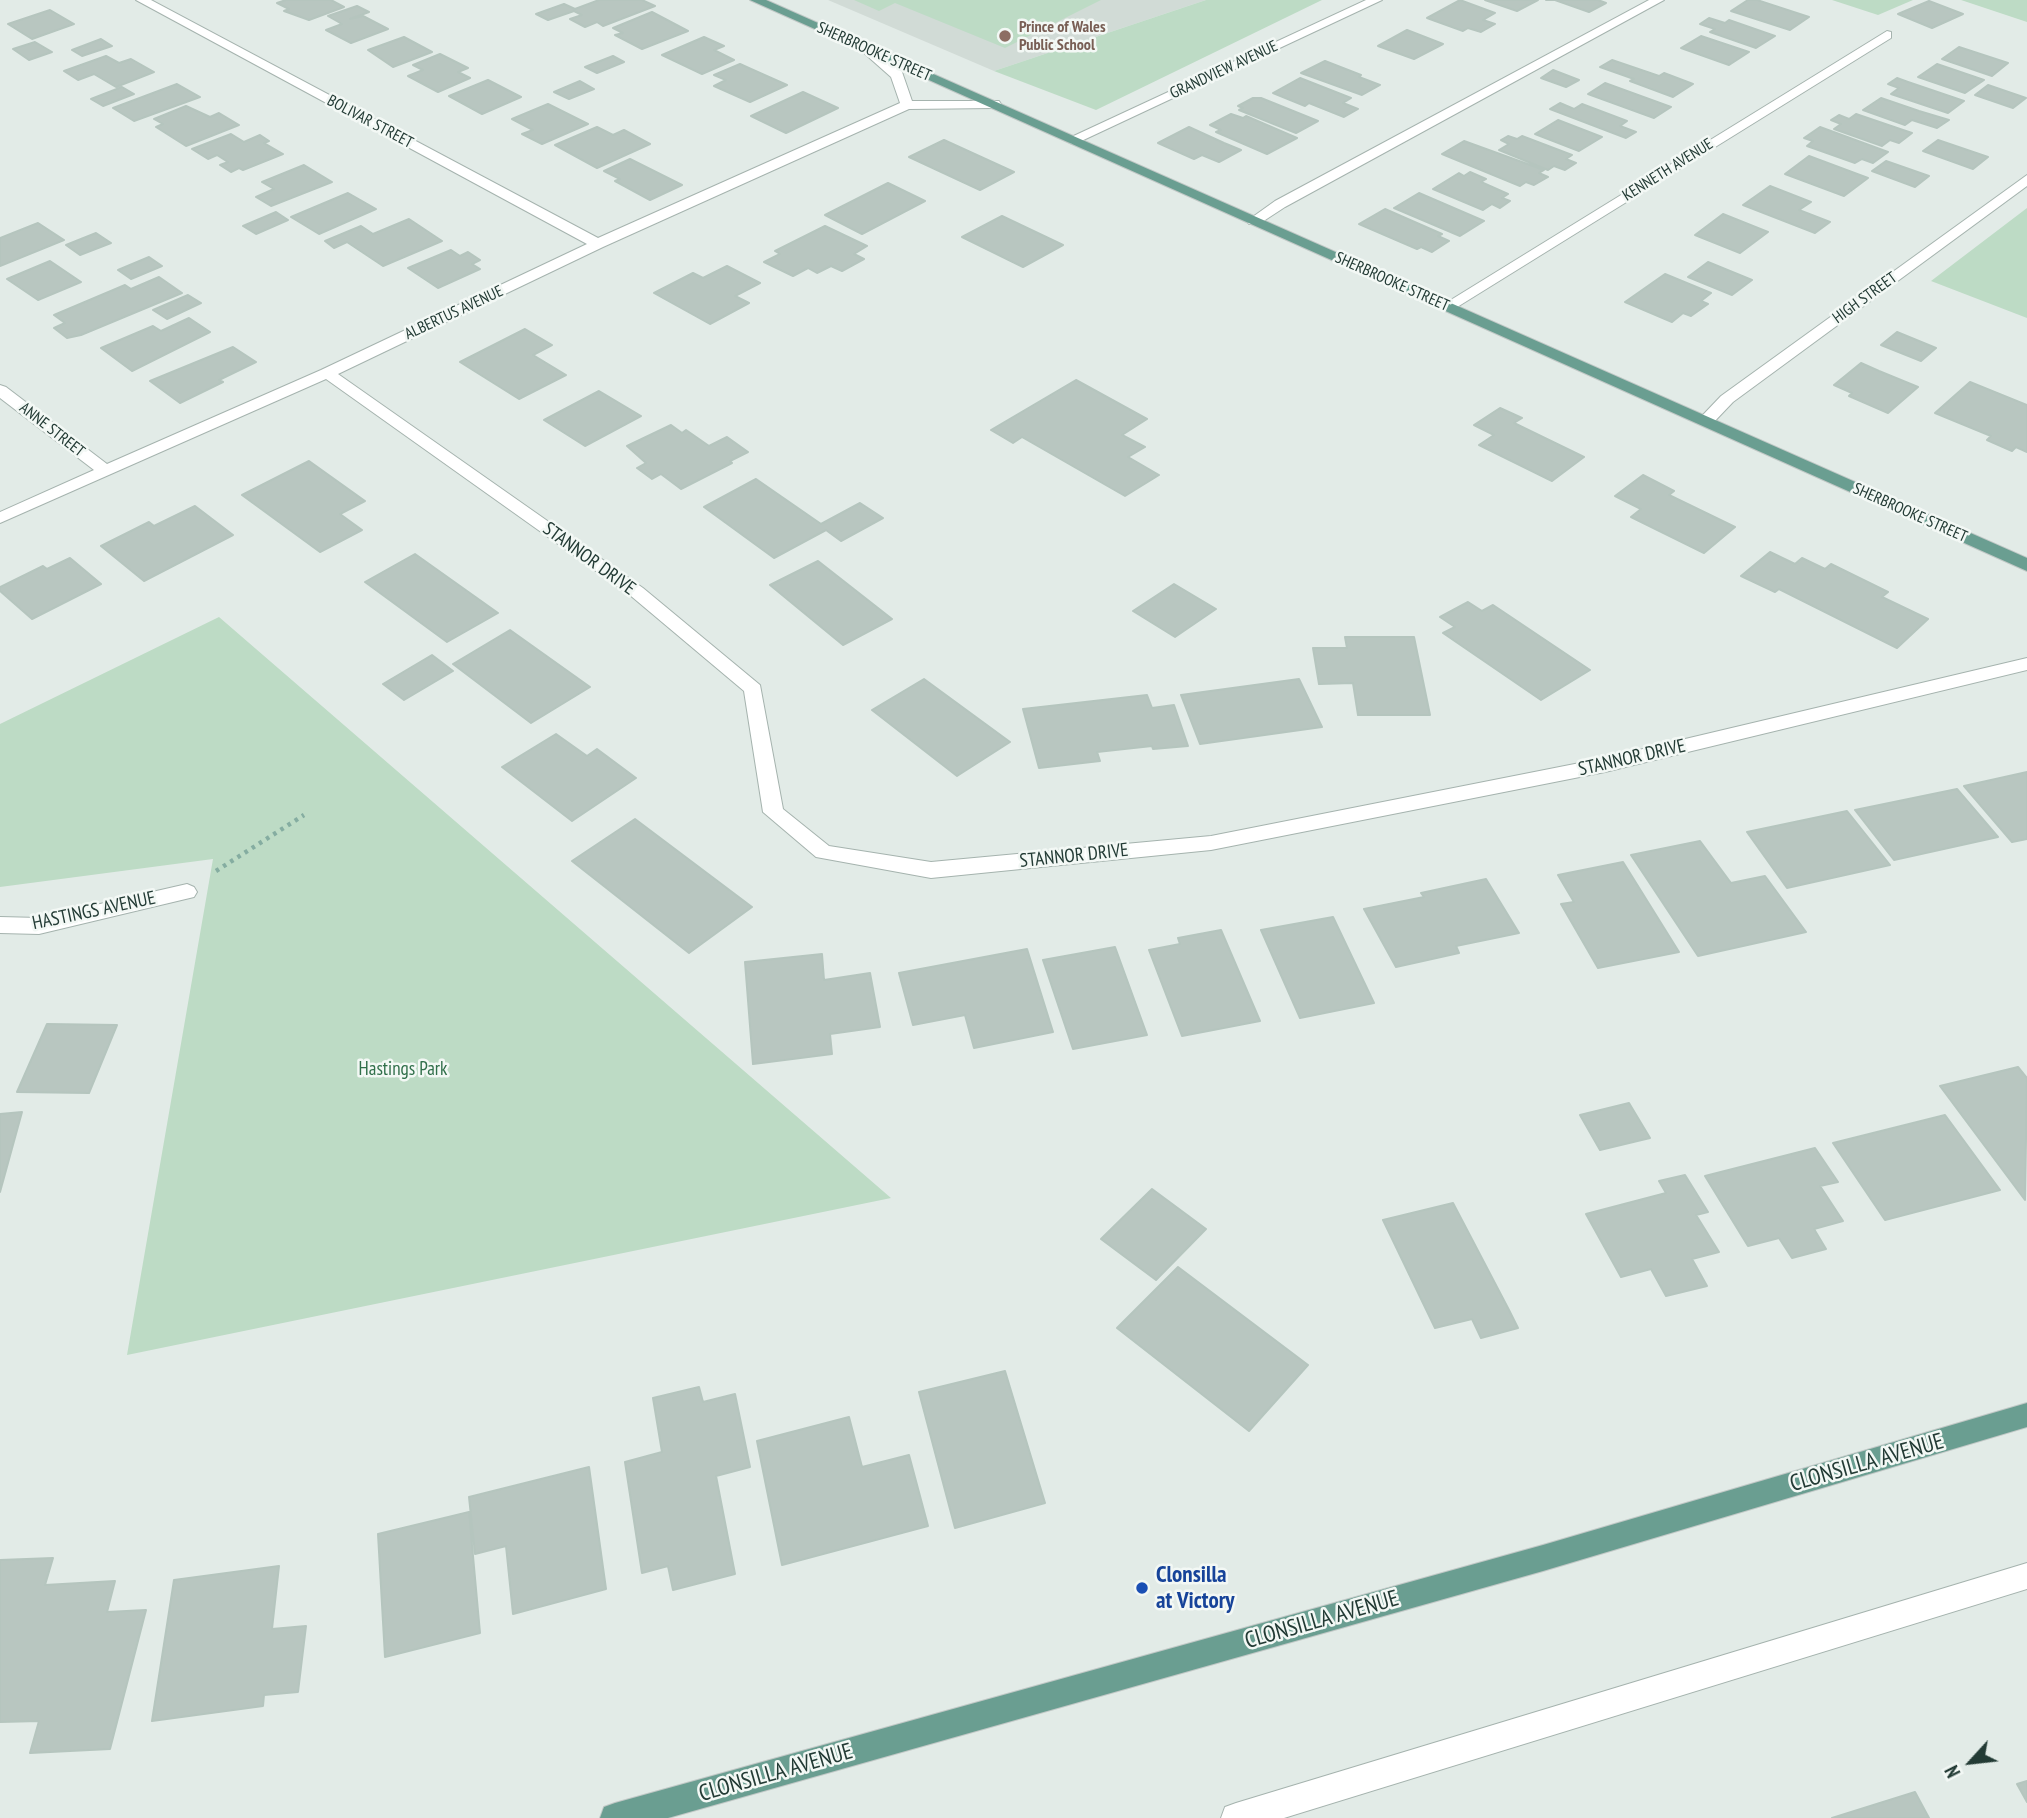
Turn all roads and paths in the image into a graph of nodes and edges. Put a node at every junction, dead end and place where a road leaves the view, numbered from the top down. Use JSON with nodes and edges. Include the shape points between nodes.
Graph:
{"nodes":[{"id":1,"x":142,"y":0,"type":"edge"},
{"id":2,"x":756,"y":0,"type":"edge"},
{"id":3,"x":1376,"y":0,"type":"edge"},
{"id":4,"x":1658,"y":0,"type":"edge"},
{"id":5,"x":1887,"y":34,"type":"dead end"},
{"id":6,"x":869,"y":51,"type":"junction"},
{"id":7,"x":906,"y":104,"type":"junction"},
{"id":8,"x":994,"y":104,"type":"junction"},
{"id":9,"x":1072,"y":140,"type":"junction"},
{"id":10,"x":2027,"y":179,"type":"edge"},
{"id":11,"x":1254,"y":220,"type":"junction"},
{"id":12,"x":598,"y":244,"type":"junction"},
{"id":13,"x":1449,"y":306,"type":"junction"},
{"id":14,"x":327,"y":373,"type":"junction"},
{"id":15,"x":0,"y":390,"type":"edge"},
{"id":16,"x":1706,"y":421,"type":"junction"},
{"id":17,"x":104,"y":470,"type":"junction"},
{"id":18,"x":0,"y":518,"type":"edge"},
{"id":19,"x":2027,"y":565,"type":"edge"},
{"id":20,"x":2027,"y":664,"type":"edge"},
{"id":21,"x":304,"y":815,"type":"dead end"},
{"id":22,"x":187,"y":892,"type":"joint"},
{"id":23,"x":0,"y":925,"type":"edge"},
{"id":24,"x":2027,"y":1415,"type":"edge"},
{"id":25,"x":2027,"y":1576,"type":"edge"},
{"id":26,"x":655,"y":1813,"type":"edge"},
{"id":27,"x":615,"y":1818,"type":"edge"},
{"id":28,"x":1236,"y":1818,"type":"edge"}],
"edges":[{"from":1,"to":12,"type":"street","name":"BOLIVAR STREET"},
{"from":2,"to":6,"type":"main road","name":"SHERBROOKE STREET"},
{"from":3,"to":9,"type":"street","name":"GRANDVIEW AVENUE"},
{"from":4,"to":11,"type":"street"},
{"from":5,"to":13,"type":"street","name":"KENNETH AVENUE"},
{"from":6,"to":7,"type":"street","via":[[897,75]]},
{"from":6,"to":8,"type":"main road","name":"SHERBROOKE STREET"},
{"from":7,"to":8,"type":"street","name":"ALBERTUS AVENUE"},
{"from":7,"to":12,"type":"street","name":"ALBERTUS AVENUE"},
{"from":8,"to":9,"type":"main road","name":"SHERBROOKE STREET"},
{"from":9,"to":11,"type":"main road","name":"SHERBROOKE STREET"},
{"from":10,"to":16,"type":"street","name":"HIGH STREET","via":[[1727,399]]},
{"from":11,"to":13,"type":"main road","name":"SHERBROOKE STREET"},
{"from":12,"to":14,"type":"street","name":"ALBERTUS AVENUE"},
{"from":13,"to":16,"type":"main road","name":"SHERBROOKE STREET"},
{"from":14,"to":17,"type":"street","name":"ALBERTUS AVENUE"},
{"from":14,"to":20,"type":"street","name":"STANNOR DRIVE","via":[[637,592],[753,689],[773,812],[823,852],[931,870],[1211,843],[1605,765]]},
{"from":15,"to":17,"type":"street","name":"ANNE STREET"},
{"from":16,"to":19,"type":"main road","name":"SHERBROOKE STREET"},
{"from":17,"to":18,"type":"street","name":"ALBERTUS AVENUE"},
{"from":21,"to":22,"type":"path"},
{"from":22,"to":23,"type":"street","name":"HASTINGS AVENUE","via":[[39,926]]},
{"from":24,"to":26,"type":"main road","name":"CLONSILLA AVENUE"},
{"from":25,"to":28,"type":"street"},
{"from":26,"to":27,"type":"main road","name":"CLONSILLA AVENUE"}]}
